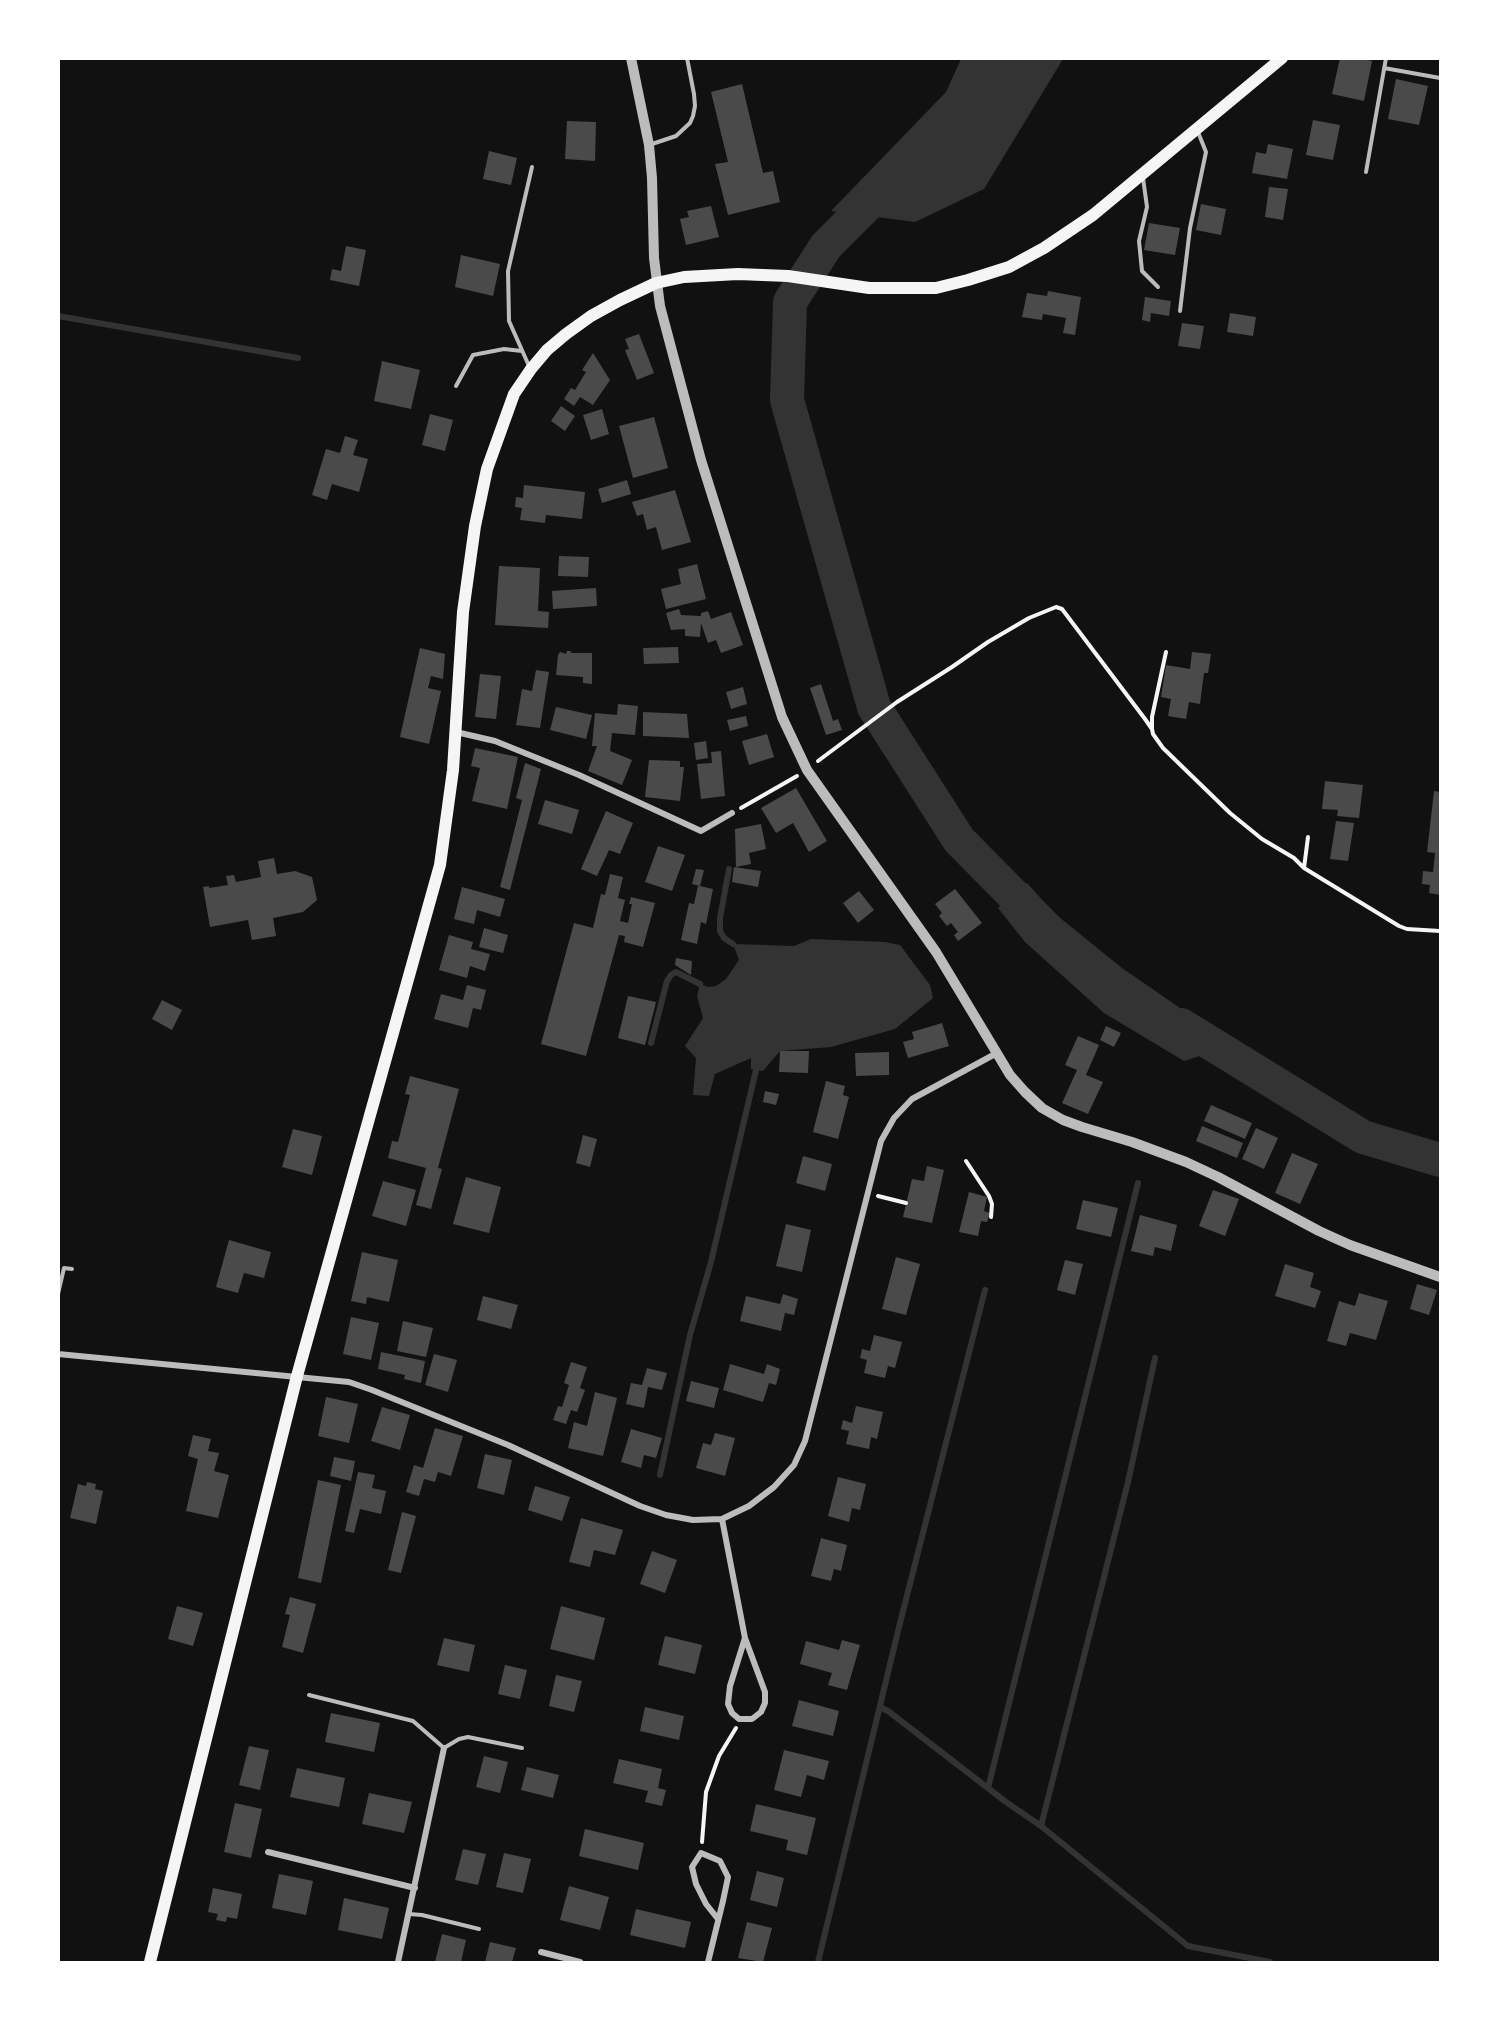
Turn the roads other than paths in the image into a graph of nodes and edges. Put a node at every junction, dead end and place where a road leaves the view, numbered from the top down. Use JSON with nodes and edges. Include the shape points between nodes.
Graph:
{"nodes":[{"id":1,"x":632,"y":58,"type":"edge"},
{"id":2,"x":687,"y":58,"type":"edge"},
{"id":3,"x":1281,"y":58,"type":"edge"},
{"id":4,"x":1386,"y":58,"type":"edge"},
{"id":5,"x":1384,"y":68,"type":"junction"},
{"id":6,"x":1440,"y":78,"type":"edge"},
{"id":7,"x":1196,"y":129,"type":"junction"},
{"id":8,"x":649,"y":145,"type":"junction"},
{"id":9,"x":532,"y":166,"type":"dead end"},
{"id":10,"x":1366,"y":172,"type":"dead end"},
{"id":11,"x":1142,"y":174,"type":"junction"},
{"id":12,"x":656,"y":283,"type":"junction"},
{"id":13,"x":1158,"y":286,"type":"dead end"},
{"id":14,"x":1180,"y":310,"type":"dead end"},
{"id":15,"x":523,"y":351,"type":"junction"},
{"id":16,"x":531,"y":369,"type":"junction"},
{"id":17,"x":456,"y":386,"type":"dead end"},
{"id":18,"x":456,"y":732,"type":"junction"},
{"id":19,"x":732,"y":813,"type":"road end"},
{"id":20,"x":997,"y":1053,"type":"junction"},
{"id":21,"x":72,"y":1269,"type":"dead end"},
{"id":22,"x":1440,"y":1277,"type":"edge"},
{"id":23,"x":58,"y":1293,"type":"edge"},
{"id":24,"x":58,"y":1354,"type":"edge"},
{"id":25,"x":297,"y":1376,"type":"junction"},
{"id":26,"x":722,"y":1518,"type":"junction"},
{"id":27,"x":745,"y":1638,"type":"junction"},
{"id":28,"x":309,"y":1695,"type":"dead end"},
{"id":29,"x":444,"y":1748,"type":"junction"},
{"id":30,"x":522,"y":1748,"type":"dead end"},
{"id":31,"x":268,"y":1852,"type":"dead end"},
{"id":32,"x":415,"y":1888,"type":"junction"},
{"id":33,"x":409,"y":1914,"type":"junction"},
{"id":34,"x":718,"y":1919,"type":"junction"},
{"id":35,"x":479,"y":1929,"type":"dead end"},
{"id":36,"x":541,"y":1952,"type":"dead end"},
{"id":37,"x":150,"y":1962,"type":"edge"},
{"id":38,"x":398,"y":1962,"type":"edge"},
{"id":39,"x":580,"y":1962,"type":"edge"},
{"id":40,"x":708,"y":1962,"type":"edge"}],
"edges":[{"from":1,"to":8,"type":"street"},
{"from":2,"to":8,"type":"lane","via":[[695,106],[690,123],[675,136]]},
{"from":3,"to":7,"type":"main road"},
{"from":4,"to":5,"type":"lane"},
{"from":5,"to":6,"type":"lane"},
{"from":5,"to":10,"type":"lane"},
{"from":7,"to":11,"type":"main road"},
{"from":7,"to":14,"type":"lane","via":[[1206,152],[1190,228]]},
{"from":8,"to":12,"type":"street"},
{"from":9,"to":15,"type":"lane","via":[[508,271],[509,321]]},
{"from":11,"to":12,"type":"main road","via":[[1093,215],[1044,248],[1009,267],[936,288],[869,288],[788,276],[709,274]]},
{"from":11,"to":13,"type":"lane","via":[[1147,207],[1139,241],[1142,272]]},
{"from":12,"to":16,"type":"main road","via":[[591,316],[547,350]]},
{"from":12,"to":20,"type":"street","via":[[703,467],[782,717],[807,770],[936,951]]},
{"from":15,"to":16,"type":"lane"},
{"from":15,"to":17,"type":"lane","via":[[504,349],[473,355]]},
{"from":16,"to":18,"type":"main road","via":[[514,394],[501,428],[487,469],[475,526],[463,612]]},
{"from":18,"to":19,"type":"street","via":[[495,741],[701,831]]},
{"from":18,"to":25,"type":"main road","via":[[440,865]]},
{"from":20,"to":22,"type":"street","via":[[1025,1092],[1042,1108],[1063,1119],[1186,1162],[1318,1231]]},
{"from":20,"to":26,"type":"street","via":[[912,1099],[894,1118],[881,1142],[805,1441],[794,1465],[774,1487],[749,1506]]},
{"from":21,"to":23,"type":"lane","via":[[64,1268]]},
{"from":24,"to":25,"type":"street"},
{"from":25,"to":26,"type":"street","via":[[349,1382],[372,1390],[657,1512],[693,1520]]},
{"from":25,"to":37,"type":"main road"},
{"from":26,"to":27,"type":"street"},
{"from":27,"to":27,"type":"street","via":[[728,1704],[740,1719],[752,1719],[761,1712],[765,1692]]},
{"from":28,"to":29,"type":"lane","via":[[413,1721]]},
{"from":29,"to":30,"type":"lane","via":[[468,1737]]},
{"from":29,"to":32,"type":"street"},
{"from":31,"to":32,"type":"street"},
{"from":32,"to":33,"type":"street"},
{"from":33,"to":35,"type":"lane"},
{"from":33,"to":38,"type":"street"},
{"from":34,"to":34,"type":"street","via":[[728,1877],[720,1861],[701,1853],[692,1867],[696,1884]]},
{"from":34,"to":40,"type":"street"},
{"from":36,"to":39,"type":"street"}]}
